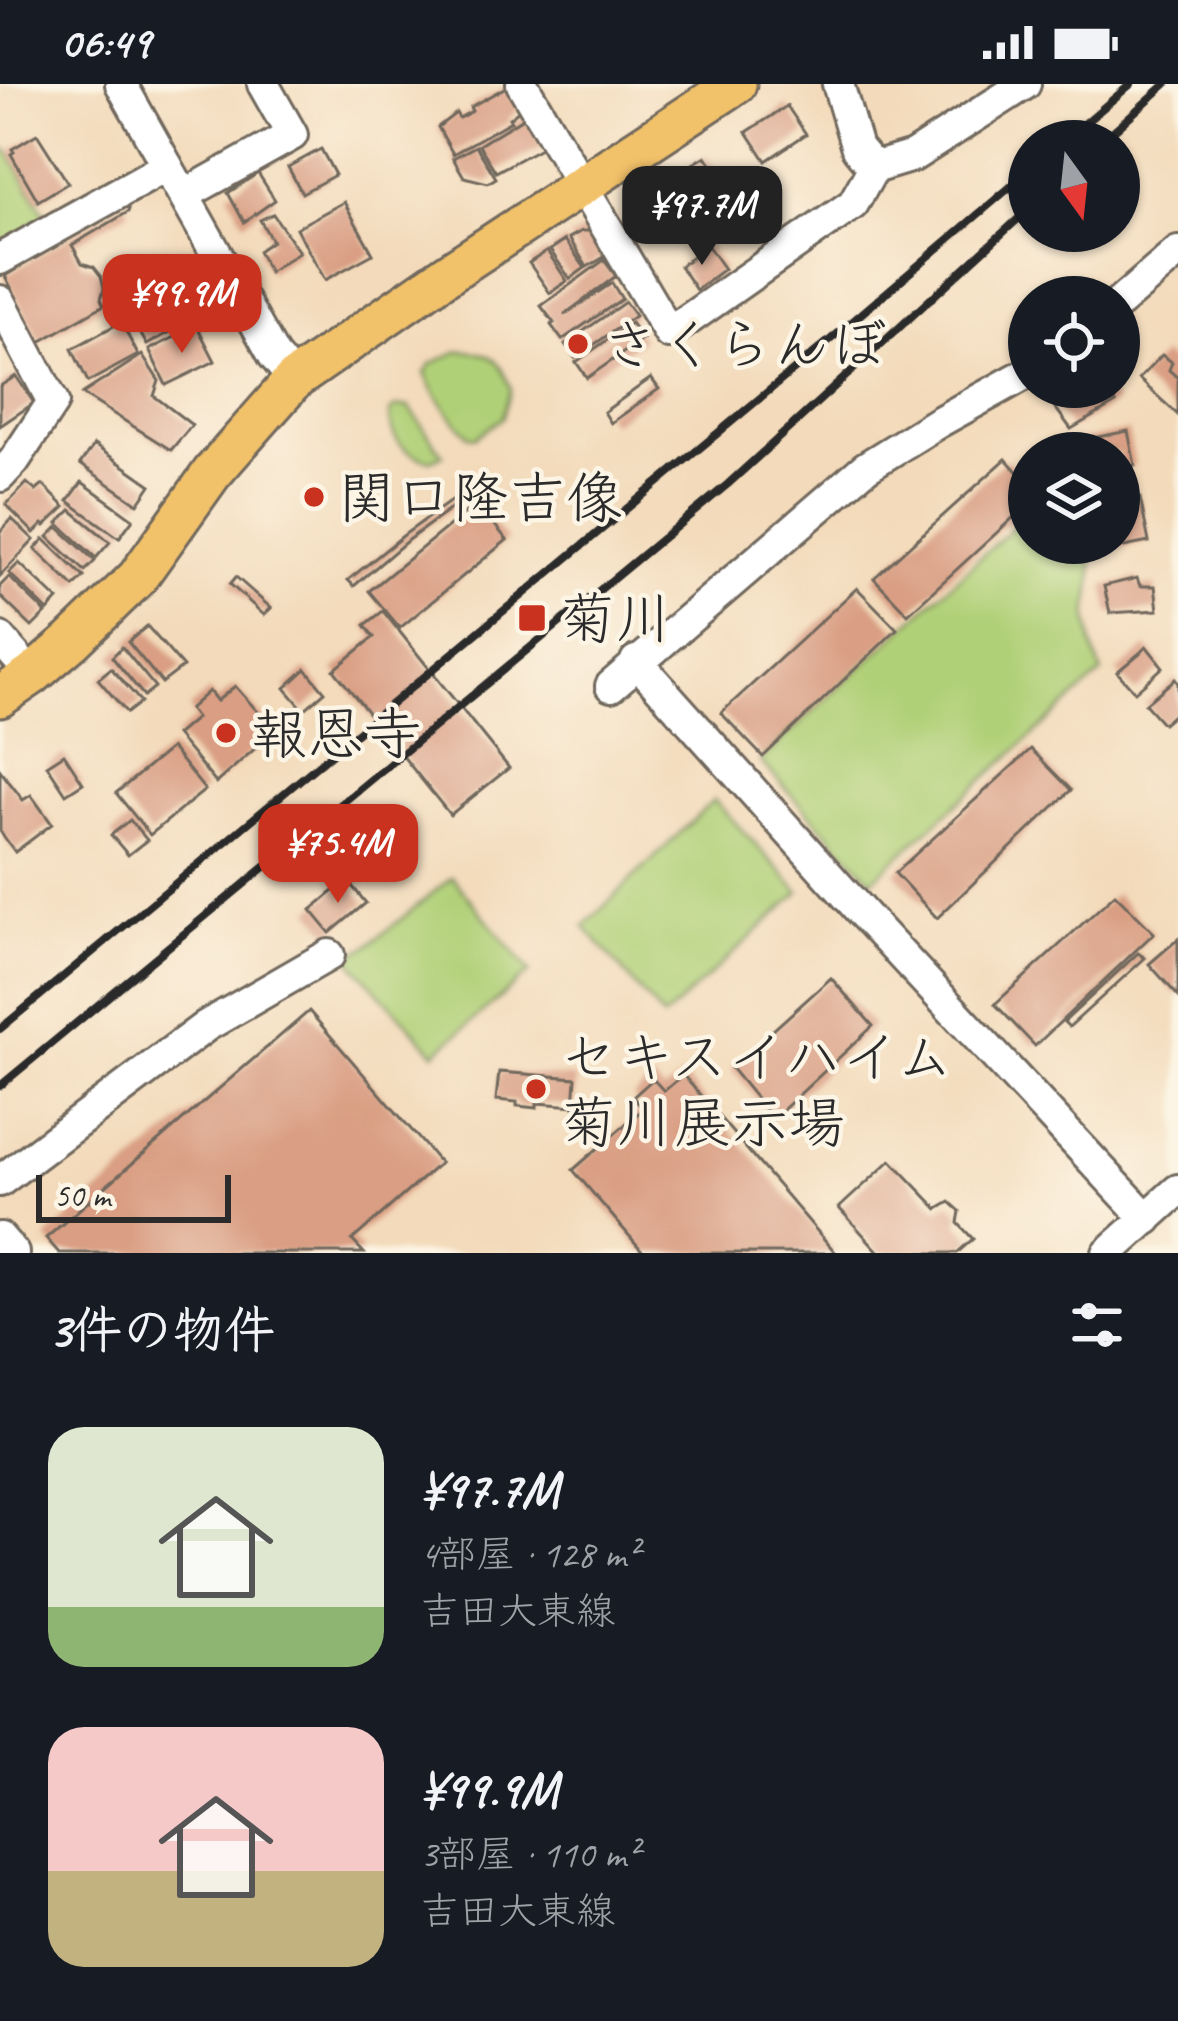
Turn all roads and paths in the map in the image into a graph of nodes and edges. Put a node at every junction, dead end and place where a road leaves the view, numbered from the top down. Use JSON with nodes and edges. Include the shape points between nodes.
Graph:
{"nodes":[{"id":1,"x":122,"y":84,"type":"edge"},
{"id":2,"x":263,"y":84,"type":"edge"},
{"id":3,"x":522,"y":84,"type":"edge"},
{"id":4,"x":736,"y":84,"type":"edge"},
{"id":5,"x":838,"y":84,"type":"edge"},
{"id":6,"x":1025,"y":84,"type":"edge"},
{"id":7,"x":875,"y":165,"type":"junction"},
{"id":8,"x":167,"y":166,"type":"junction"},
{"id":9,"x":581,"y":185,"type":"junction"},
{"id":10,"x":184,"y":195,"type":"junction"},
{"id":11,"x":1178,"y":252,"type":"edge"},
{"id":12,"x":0,"y":259,"type":"edge"},
{"id":13,"x":1140,"y":285,"type":"edge"},
{"id":14,"x":0,"y":301,"type":"edge"},
{"id":15,"x":294,"y":380,"type":"junction"},
{"id":16,"x":1008,"y":384,"type":"edge"},
{"id":17,"x":0,"y":476,"type":"edge"},
{"id":18,"x":0,"y":638,"type":"edge"},
{"id":19,"x":636,"y":661,"type":"junction"},
{"id":20,"x":16,"y":686,"type":"edge"},
{"id":21,"x":610,"y":686,"type":"dead end"},
{"id":22,"x":329,"y":955,"type":"dead end"},
{"id":23,"x":0,"y":1181,"type":"edge"},
{"id":24,"x":1178,"y":1190,"type":"edge"},
{"id":25,"x":1147,"y":1219,"type":"junction"},
{"id":26,"x":0,"y":1238,"type":"edge"},
{"id":27,"x":13,"y":1253,"type":"edge"},
{"id":28,"x":1108,"y":1253,"type":"edge"}],
"edges":[{"from":1,"to":8,"type":"street"},
{"from":2,"to":10,"type":"street","via":[[292,135]]},
{"from":3,"to":9,"type":"street"},
{"from":4,"to":9,"type":"main road"},
{"from":5,"to":7,"type":"street","via":[[857,148]]},
{"from":6,"to":7,"type":"street","via":[[913,156]]},
{"from":7,"to":9,"type":"street","via":[[853,204],[669,333]]},
{"from":8,"to":10,"type":"street"},
{"from":8,"to":12,"type":"street"},
{"from":9,"to":15,"type":"main road"},
{"from":10,"to":15,"type":"street"},
{"from":11,"to":13,"type":"street"},
{"from":14,"to":17,"type":"street","via":[[53,402]]},
{"from":15,"to":20,"type":"main road","via":[[212,473],[137,578]]},
{"from":16,"to":19,"type":"street","via":[[866,467]]},
{"from":18,"to":20,"type":"street"},
{"from":19,"to":21,"type":"street"},
{"from":19,"to":25,"type":"street"},
{"from":22,"to":23,"type":"street","via":[[206,1026]]},
{"from":24,"to":25,"type":"street"},
{"from":25,"to":28,"type":"street"},
{"from":26,"to":27,"type":"street"}]}
